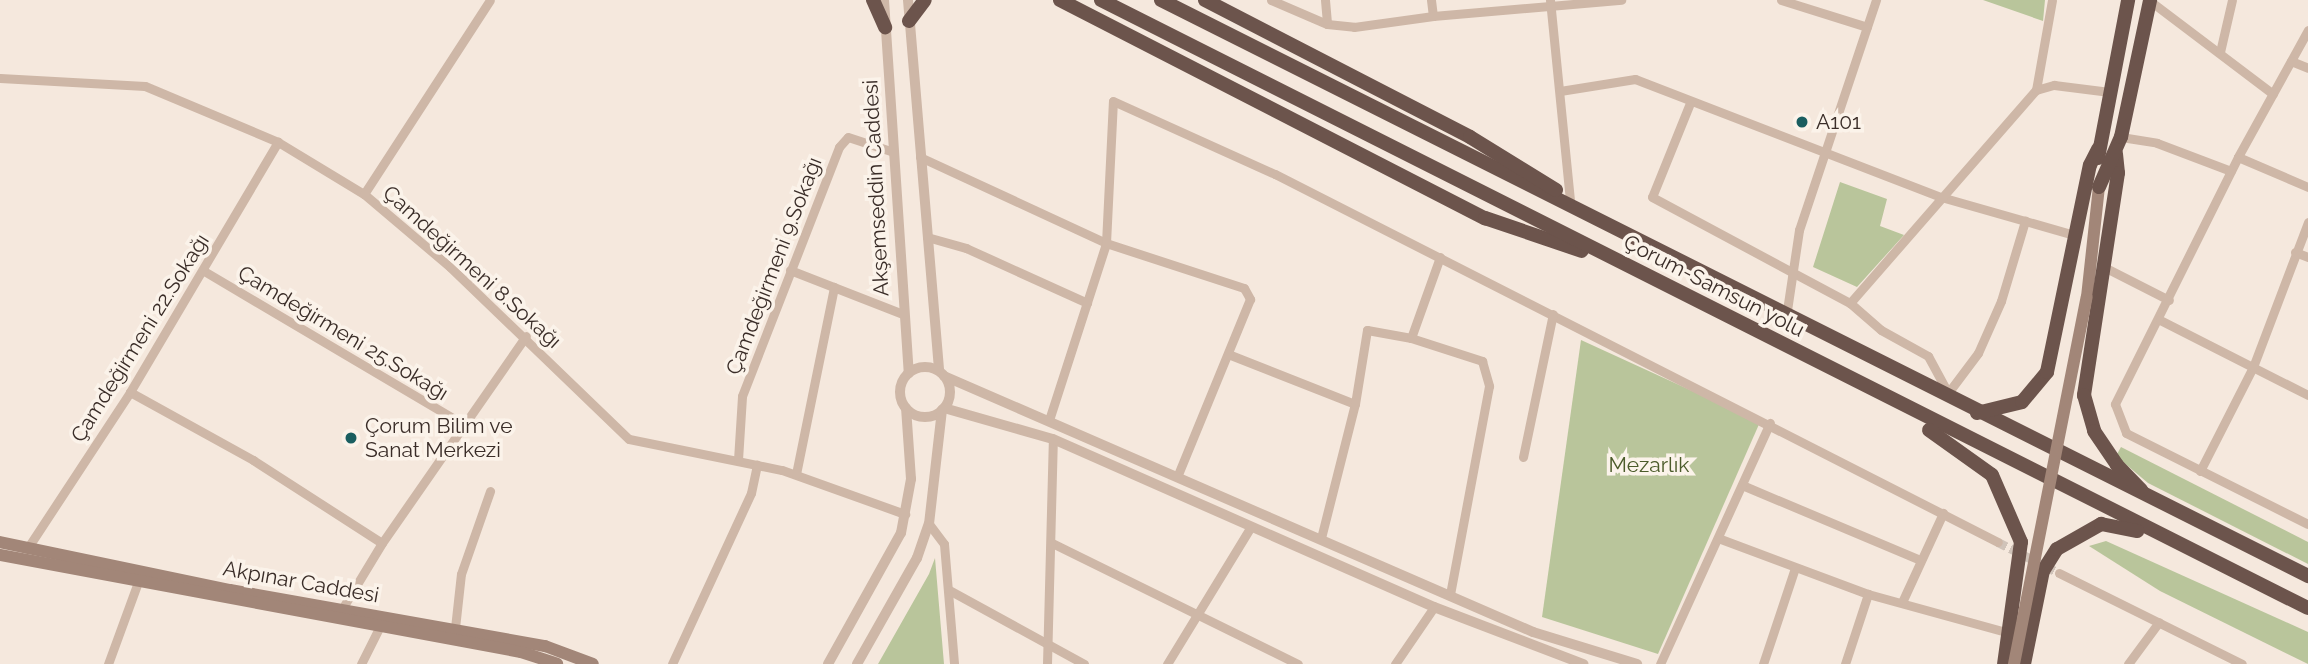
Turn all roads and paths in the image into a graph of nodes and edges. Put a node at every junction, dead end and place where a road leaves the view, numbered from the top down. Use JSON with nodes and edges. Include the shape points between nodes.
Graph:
{"nodes":[{"id":1,"x":490,"y":0,"type":"edge"},
{"id":2,"x":873,"y":0,"type":"edge"},
{"id":3,"x":884,"y":0,"type":"edge"},
{"id":4,"x":908,"y":0,"type":"edge"},
{"id":5,"x":925,"y":0,"type":"edge"},
{"id":6,"x":1060,"y":0,"type":"edge"},
{"id":7,"x":1101,"y":0,"type":"edge"},
{"id":8,"x":1161,"y":0,"type":"edge"},
{"id":9,"x":1205,"y":0,"type":"edge"},
{"id":10,"x":1271,"y":0,"type":"edge"},
{"id":11,"x":1325,"y":0,"type":"edge"},
{"id":12,"x":1431,"y":0,"type":"edge"},
{"id":13,"x":1621,"y":0,"type":"edge"},
{"id":14,"x":1781,"y":0,"type":"edge"},
{"id":15,"x":1876,"y":0,"type":"edge"},
{"id":16,"x":2052,"y":0,"type":"edge"},
{"id":17,"x":2128,"y":0,"type":"edge"},
{"id":18,"x":2232,"y":0,"type":"edge"},
{"id":19,"x":2150,"y":1,"type":"edge"},
{"id":20,"x":1551,"y":4,"type":"edge"},
{"id":21,"x":1433,"y":16,"type":"junction"},
{"id":22,"x":909,"y":21,"type":"junction"},
{"id":23,"x":1327,"y":24,"type":"junction"},
{"id":24,"x":886,"y":27,"type":"junction"},
{"id":25,"x":1867,"y":27,"type":"junction"},
{"id":26,"x":2308,"y":30,"type":"edge"},
{"id":27,"x":2220,"y":52,"type":"junction"},
{"id":28,"x":2291,"y":61,"type":"junction"},
{"id":29,"x":2308,"y":68,"type":"edge"},
{"id":30,"x":0,"y":78,"type":"edge"},
{"id":31,"x":2036,"y":90,"type":"junction"},
{"id":32,"x":1560,"y":91,"type":"junction"},
{"id":33,"x":2109,"y":92,"type":"junction"},
{"id":34,"x":2273,"y":94,"type":"junction"},
{"id":35,"x":1690,"y":103,"type":"junction"},
{"id":36,"x":2121,"y":137,"type":"junction"},
{"id":37,"x":278,"y":142,"type":"junction"},
{"id":38,"x":2098,"y":149,"type":"junction"},
{"id":39,"x":894,"y":152,"type":"junction"},
{"id":40,"x":1825,"y":153,"type":"junction"},
{"id":41,"x":2116,"y":154,"type":"junction"},
{"id":42,"x":920,"y":156,"type":"junction"},
{"id":43,"x":2238,"y":157,"type":"junction"},
{"id":44,"x":2231,"y":171,"type":"junction"},
{"id":45,"x":2099,"y":187,"type":"junction"},
{"id":46,"x":2308,"y":187,"type":"edge"},
{"id":47,"x":364,"y":194,"type":"junction"},
{"id":48,"x":1941,"y":197,"type":"junction"},
{"id":49,"x":1570,"y":199,"type":"junction"},
{"id":50,"x":2025,"y":221,"type":"junction"},
{"id":51,"x":2308,"y":222,"type":"edge"},
{"id":52,"x":2074,"y":235,"type":"junction"},
{"id":53,"x":927,"y":237,"type":"junction"},
{"id":54,"x":1637,"y":241,"type":"junction"},
{"id":55,"x":1106,"y":243,"type":"junction"},
{"id":56,"x":2295,"y":252,"type":"junction"},
{"id":57,"x":1440,"y":257,"type":"junction"},
{"id":58,"x":2308,"y":257,"type":"edge"},
{"id":59,"x":2102,"y":266,"type":"junction"},
{"id":60,"x":1633,"y":268,"type":"junction"},
{"id":61,"x":1794,"y":269,"type":"junction"},
{"id":62,"x":790,"y":270,"type":"junction"},
{"id":63,"x":204,"y":271,"type":"junction"},
{"id":64,"x":834,"y":287,"type":"junction"},
{"id":65,"x":2169,"y":300,"type":"junction"},
{"id":66,"x":1087,"y":303,"type":"junction"},
{"id":67,"x":1850,"y":303,"type":"junction"},
{"id":68,"x":903,"y":314,"type":"junction"},
{"id":69,"x":1553,"y":314,"type":"junction"},
{"id":70,"x":1787,"y":317,"type":"junction"},
{"id":71,"x":2160,"y":320,"type":"junction"},
{"id":72,"x":526,"y":336,"type":"junction"},
{"id":73,"x":1411,"y":338,"type":"junction"},
{"id":74,"x":1228,"y":354,"type":"junction"},
{"id":75,"x":2253,"y":367,"type":"junction"},
{"id":76,"x":909,"y":373,"type":"junction"},
{"id":77,"x":941,"y":374,"type":"junction"},
{"id":78,"x":1857,"y":384,"type":"junction"},
{"id":79,"x":130,"y":392,"type":"junction"},
{"id":80,"x":1948,"y":393,"type":"junction"},
{"id":81,"x":2308,"y":395,"type":"edge"},
{"id":82,"x":1355,"y":404,"type":"junction"},
{"id":83,"x":906,"y":408,"type":"junction"},
{"id":84,"x":943,"y":409,"type":"junction"},
{"id":85,"x":1977,"y":413,"type":"junction"},
{"id":86,"x":1049,"y":420,"type":"junction"},
{"id":87,"x":1770,"y":423,"type":"junction"},
{"id":88,"x":464,"y":425,"type":"junction"},
{"id":89,"x":1053,"y":439,"type":"junction"},
{"id":90,"x":1523,"y":457,"type":"dead end"},
{"id":91,"x":738,"y":460,"type":"junction"},
{"id":92,"x":757,"y":465,"type":"junction"},
{"id":93,"x":2200,"y":471,"type":"junction"},
{"id":94,"x":796,"y":474,"type":"junction"},
{"id":95,"x":1177,"y":477,"type":"junction"},
{"id":96,"x":1741,"y":485,"type":"junction"},
{"id":97,"x":490,"y":491,"type":"dead end"},
{"id":98,"x":2149,"y":498,"type":"junction"},
{"id":99,"x":1943,"y":513,"type":"junction"},
{"id":100,"x":905,"y":514,"type":"junction"},
{"id":101,"x":929,"y":524,"type":"junction"},
{"id":102,"x":2308,"y":524,"type":"edge"},
{"id":103,"x":1250,"y":528,"type":"junction"},
{"id":104,"x":1321,"y":538,"type":"junction"},
{"id":105,"x":1718,"y":538,"type":"junction"},
{"id":106,"x":2169,"y":541,"type":"junction"},
{"id":107,"x":0,"y":542,"type":"edge"},
{"id":108,"x":1998,"y":542,"type":"tunnel mouth"},
{"id":109,"x":382,"y":543,"type":"junction"},
{"id":110,"x":1052,"y":543,"type":"junction"},
{"id":111,"x":27,"y":549,"type":"junction"},
{"id":112,"x":0,"y":555,"type":"edge"},
{"id":113,"x":1920,"y":560,"type":"junction"},
{"id":114,"x":1795,"y":568,"type":"junction"},
{"id":115,"x":2059,"y":573,"type":"tunnel mouth"},
{"id":116,"x":2308,"y":576,"type":"edge"},
{"id":117,"x":138,"y":582,"type":"junction"},
{"id":118,"x":949,"y":590,"type":"junction"},
{"id":119,"x":1868,"y":594,"type":"junction"},
{"id":120,"x":1450,"y":595,"type":"junction"},
{"id":121,"x":1903,"y":600,"type":"junction"},
{"id":122,"x":1434,"y":607,"type":"junction"},
{"id":123,"x":2308,"y":608,"type":"edge"},
{"id":124,"x":342,"y":609,"type":"junction"},
{"id":125,"x":1195,"y":614,"type":"junction"},
{"id":126,"x":2159,"y":622,"type":"junction"},
{"id":127,"x":379,"y":628,"type":"junction"},
{"id":128,"x":455,"y":628,"type":"junction"},
{"id":129,"x":2007,"y":632,"type":"junction"},
{"id":130,"x":1045,"y":644,"type":"junction"},
{"id":131,"x":108,"y":664,"type":"edge"},
{"id":132,"x":361,"y":664,"type":"edge"},
{"id":133,"x":557,"y":664,"type":"edge"},
{"id":134,"x":593,"y":664,"type":"edge"},
{"id":135,"x":672,"y":664,"type":"edge"},
{"id":136,"x":828,"y":664,"type":"edge"},
{"id":137,"x":857,"y":664,"type":"edge"},
{"id":138,"x":954,"y":664,"type":"edge"},
{"id":139,"x":1047,"y":664,"type":"edge"},
{"id":140,"x":1084,"y":664,"type":"edge"},
{"id":141,"x":1167,"y":664,"type":"edge"},
{"id":142,"x":1298,"y":664,"type":"edge"},
{"id":143,"x":1395,"y":664,"type":"edge"},
{"id":144,"x":1583,"y":664,"type":"edge"},
{"id":145,"x":1637,"y":664,"type":"edge"},
{"id":146,"x":1660,"y":664,"type":"edge"},
{"id":147,"x":1763,"y":664,"type":"edge"},
{"id":148,"x":1845,"y":664,"type":"edge"},
{"id":149,"x":2004,"y":664,"type":"edge"},
{"id":150,"x":2014,"y":664,"type":"edge"},
{"id":151,"x":2024,"y":664,"type":"edge"},
{"id":152,"x":2129,"y":664,"type":"edge"},
{"id":153,"x":2242,"y":664,"type":"edge"}],
"edges":[{"from":1,"to":47,"type":"street"},
{"from":2,"to":24,"type":"highway"},
{"from":3,"to":24,"type":"street","name":"Akşemseddin Caddesi"},
{"from":4,"to":22,"type":"street","name":"Akşemseddin Caddesi"},
{"from":5,"to":22,"type":"highway"},
{"from":6,"to":60,"type":"highway","via":[[1485,218]]},
{"from":7,"to":60,"type":"highway","name":"Çorum-Samsun yolu"},
{"from":8,"to":54,"type":"highway","name":"Çorum-Samsun yolu"},
{"from":9,"to":49,"type":"highway","via":[[1471,137]]},
{"from":10,"to":23,"type":"street"},
{"from":11,"to":23,"type":"street"},
{"from":12,"to":21,"type":"street"},
{"from":13,"to":20,"type":"street"},
{"from":14,"to":25,"type":"street"},
{"from":15,"to":25,"type":"street"},
{"from":16,"to":31,"type":"street"},
{"from":17,"to":33,"type":"highway"},
{"from":18,"to":27,"type":"street"},
{"from":19,"to":27,"type":"street"},
{"from":19,"to":36,"type":"highway"},
{"from":20,"to":21,"type":"street"},
{"from":20,"to":32,"type":"street"},
{"from":21,"to":23,"type":"street","via":[[1354,27]]},
{"from":22,"to":42,"type":"street","name":"Akşemseddin Caddesi"},
{"from":24,"to":39,"type":"street","name":"Akşemseddin Caddesi"},
{"from":25,"to":40,"type":"street"},
{"from":26,"to":28,"type":"street"},
{"from":27,"to":34,"type":"street"},
{"from":28,"to":29,"type":"street"},
{"from":28,"to":34,"type":"street"},
{"from":30,"to":37,"type":"street","name":"Çamdeğirmeni 8.Sokağı","via":[[145,86]]},
{"from":31,"to":33,"type":"street","via":[[2054,85]]},
{"from":31,"to":48,"type":"street"},
{"from":32,"to":35,"type":"street","via":[[1636,79]]},
{"from":32,"to":49,"type":"street"},
{"from":33,"to":38,"type":"highway"},
{"from":34,"to":43,"type":"street"},
{"from":35,"to":40,"type":"street"},
{"from":35,"to":61,"type":"street","via":[[1652,197]]},
{"from":36,"to":41,"type":"highway"},
{"from":36,"to":44,"type":"street","via":[[2157,143]]},
{"from":37,"to":47,"type":"street","name":"Çamdeğirmeni 8.Sokağı"},
{"from":37,"to":63,"type":"street","name":"Çamdeğirmeni 22.Sokağı"},
{"from":38,"to":45,"type":"highway"},
{"from":38,"to":52,"type":"highway"},
{"from":39,"to":62,"type":"street","name":"Çamdeğirmeni 9.Sokağı","via":[[844,139]]},
{"from":39,"to":68,"type":"street","name":"Akşemseddin Caddesi"},
{"from":40,"to":48,"type":"street"},
{"from":40,"to":61,"type":"street","via":[[1799,230]]},
{"from":41,"to":45,"type":"highway"},
{"from":41,"to":59,"type":"highway","via":[[2118,173]]},
{"from":42,"to":53,"type":"street","name":"Akşemseddin Caddesi"},
{"from":42,"to":55,"type":"street"},
{"from":43,"to":44,"type":"street"},
{"from":43,"to":46,"type":"street"},
{"from":44,"to":65,"type":"street"},
{"from":45,"to":150,"type":"main road","bridge":true,"via":[[2087,297]]},
{"from":47,"to":72,"type":"street","name":"Çamdeğirmeni 8.Sokağı"},
{"from":48,"to":50,"type":"street"},
{"from":48,"to":67,"type":"street"},
{"from":49,"to":54,"type":"highway"},
{"from":50,"to":52,"type":"street"},
{"from":50,"to":80,"type":"street","via":[[2001,301],[1983,342]]},
{"from":51,"to":56,"type":"street"},
{"from":52,"to":85,"type":"highway","via":[[2056,344],[2041,384],[2022,402]]},
{"from":53,"to":66,"type":"street","via":[[966,248]]},
{"from":53,"to":77,"type":"street","name":"Akşemseddin Caddesi"},
{"from":54,"to":70,"type":"highway","name":"Çorum-Samsun yolu"},
{"from":55,"to":57,"type":"street","via":[[1113,101],[1275,174]]},
{"from":55,"to":66,"type":"street"},
{"from":55,"to":74,"type":"street","via":[[1244,288],[1250,299]]},
{"from":56,"to":58,"type":"street"},
{"from":56,"to":75,"type":"street"},
{"from":57,"to":69,"type":"street"},
{"from":57,"to":73,"type":"street"},
{"from":59,"to":65,"type":"street"},
{"from":59,"to":98,"type":"highway","via":[[2084,395],[2094,431],[2117,466]]},
{"from":60,"to":78,"type":"highway","name":"Çorum-Samsun yolu"},
{"from":61,"to":67,"type":"street"},
{"from":61,"to":70,"type":"street"},
{"from":62,"to":64,"type":"street"},
{"from":62,"to":91,"type":"street","name":"Çamdeğirmeni 9.Sokağı","via":[[742,396]]},
{"from":63,"to":79,"type":"street","name":"Çamdeğirmeni 22.Sokağı"},
{"from":63,"to":88,"type":"street","name":"Çamdeğirmeni 25.Sokağı"},
{"from":64,"to":68,"type":"street"},
{"from":64,"to":94,"type":"street"},
{"from":65,"to":71,"type":"street"},
{"from":66,"to":86,"type":"street"},
{"from":67,"to":80,"type":"street","via":[[1881,330],[1928,356]]},
{"from":68,"to":76,"type":"street","name":"Akşemseddin Caddesi"},
{"from":69,"to":87,"type":"street"},
{"from":69,"to":90,"type":"street"},
{"from":70,"to":80,"type":"highway","name":"Çorum-Samsun yolu"},
{"from":71,"to":75,"type":"street"},
{"from":71,"to":93,"type":"street","via":[[2115,404],[2126,433]]},
{"from":72,"to":88,"type":"street"},
{"from":72,"to":91,"type":"street","name":"Çamdeğirmeni 8.Sokağı","via":[[629,439]]},
{"from":73,"to":82,"type":"street","via":[[1367,330]]},
{"from":73,"to":120,"type":"street","via":[[1482,361],[1490,376]]},
{"from":74,"to":82,"type":"street"},
{"from":74,"to":95,"type":"street"},
{"from":75,"to":81,"type":"street"},
{"from":75,"to":93,"type":"street"},
{"from":76,"to":77,"type":"street","via":[[926,367]]},
{"from":76,"to":83,"type":"street","via":[[900,390]]},
{"from":77,"to":84,"type":"street","via":[[950,392]]},
{"from":77,"to":86,"type":"street"},
{"from":78,"to":106,"type":"highway","name":"Çorum-Samsun yolu"},
{"from":78,"to":129,"type":"highway","via":[[1992,475],[2021,542]]},
{"from":79,"to":109,"type":"street","via":[[253,460]]},
{"from":79,"to":111,"type":"street","name":"Çamdeğirmeni 22.Sokağı"},
{"from":80,"to":85,"type":"highway","name":"Çorum-Samsun yolu"},
{"from":82,"to":104,"type":"street"},
{"from":83,"to":84,"type":"street","via":[[924,417]]},
{"from":83,"to":100,"type":"street","via":[[911,479]]},
{"from":84,"to":89,"type":"street"},
{"from":84,"to":101,"type":"street"},
{"from":85,"to":98,"type":"highway","name":"Çorum-Samsun yolu"},
{"from":86,"to":95,"type":"street"},
{"from":87,"to":96,"type":"street"},
{"from":87,"to":99,"type":"street"},
{"from":88,"to":109,"type":"street"},
{"from":89,"to":103,"type":"street"},
{"from":89,"to":110,"type":"street"},
{"from":91,"to":92,"type":"street","name":"Çamdeğirmeni 8.Sokağı"},
{"from":92,"to":94,"type":"street","name":"Çamdeğirmeni 8.Sokağı"},
{"from":92,"to":135,"type":"street","via":[[751,493]]},
{"from":93,"to":102,"type":"street"},
{"from":94,"to":100,"type":"street","name":"Çamdeğirmeni 8.Sokağı"},
{"from":95,"to":104,"type":"street"},
{"from":96,"to":105,"type":"street"},
{"from":96,"to":113,"type":"street"},
{"from":97,"to":128,"type":"street","via":[[461,574]]},
{"from":98,"to":116,"type":"highway","name":"Çorum-Samsun yolu"},
{"from":99,"to":108,"type":"street"},
{"from":99,"to":113,"type":"street"},
{"from":100,"to":136,"type":"street","via":[[901,533]]},
{"from":101,"to":118,"type":"street","via":[[944,544]]},
{"from":101,"to":137,"type":"street","via":[[917,558]]},
{"from":103,"to":122,"type":"street"},
{"from":103,"to":125,"type":"street"},
{"from":104,"to":120,"type":"street"},
{"from":105,"to":114,"type":"street"},
{"from":105,"to":146,"type":"street"},
{"from":106,"to":123,"type":"highway","name":"Çorum-Samsun yolu"},
{"from":106,"to":151,"type":"highway","via":[[2101,524],[2057,549],[2043,572]]},
{"from":107,"to":111,"type":"main road","name":"Akpınar Caddesi"},
{"from":109,"to":124,"type":"street"},
{"from":110,"to":125,"type":"street"},
{"from":110,"to":130,"type":"street"},
{"from":111,"to":124,"type":"main road","name":"Akpınar Caddesi"},
{"from":112,"to":117,"type":"main road","name":"Akpınar Caddesi"},
{"from":113,"to":121,"type":"street"},
{"from":114,"to":119,"type":"street"},
{"from":114,"to":147,"type":"street"},
{"from":115,"to":126,"type":"street"},
{"from":117,"to":127,"type":"main road","name":"Akpınar Caddesi"},
{"from":117,"to":131,"type":"street"},
{"from":118,"to":130,"type":"street"},
{"from":118,"to":138,"type":"street"},
{"from":119,"to":121,"type":"street"},
{"from":119,"to":148,"type":"street"},
{"from":120,"to":145,"type":"street","via":[[1533,632]]},
{"from":121,"to":129,"type":"street"},
{"from":122,"to":143,"type":"street"},
{"from":122,"to":144,"type":"street"},
{"from":124,"to":128,"type":"main road","name":"Akpınar Caddesi"},
{"from":125,"to":141,"type":"street"},
{"from":125,"to":142,"type":"street"},
{"from":126,"to":152,"type":"street"},
{"from":126,"to":153,"type":"street"},
{"from":127,"to":132,"type":"street"},
{"from":127,"to":133,"type":"main road","name":"Akpınar Caddesi","via":[[521,652]]},
{"from":128,"to":134,"type":"main road","name":"Akpınar Caddesi","via":[[545,646]]},
{"from":129,"to":149,"type":"highway"},
{"from":130,"to":139,"type":"street"},
{"from":130,"to":140,"type":"street"}]}
